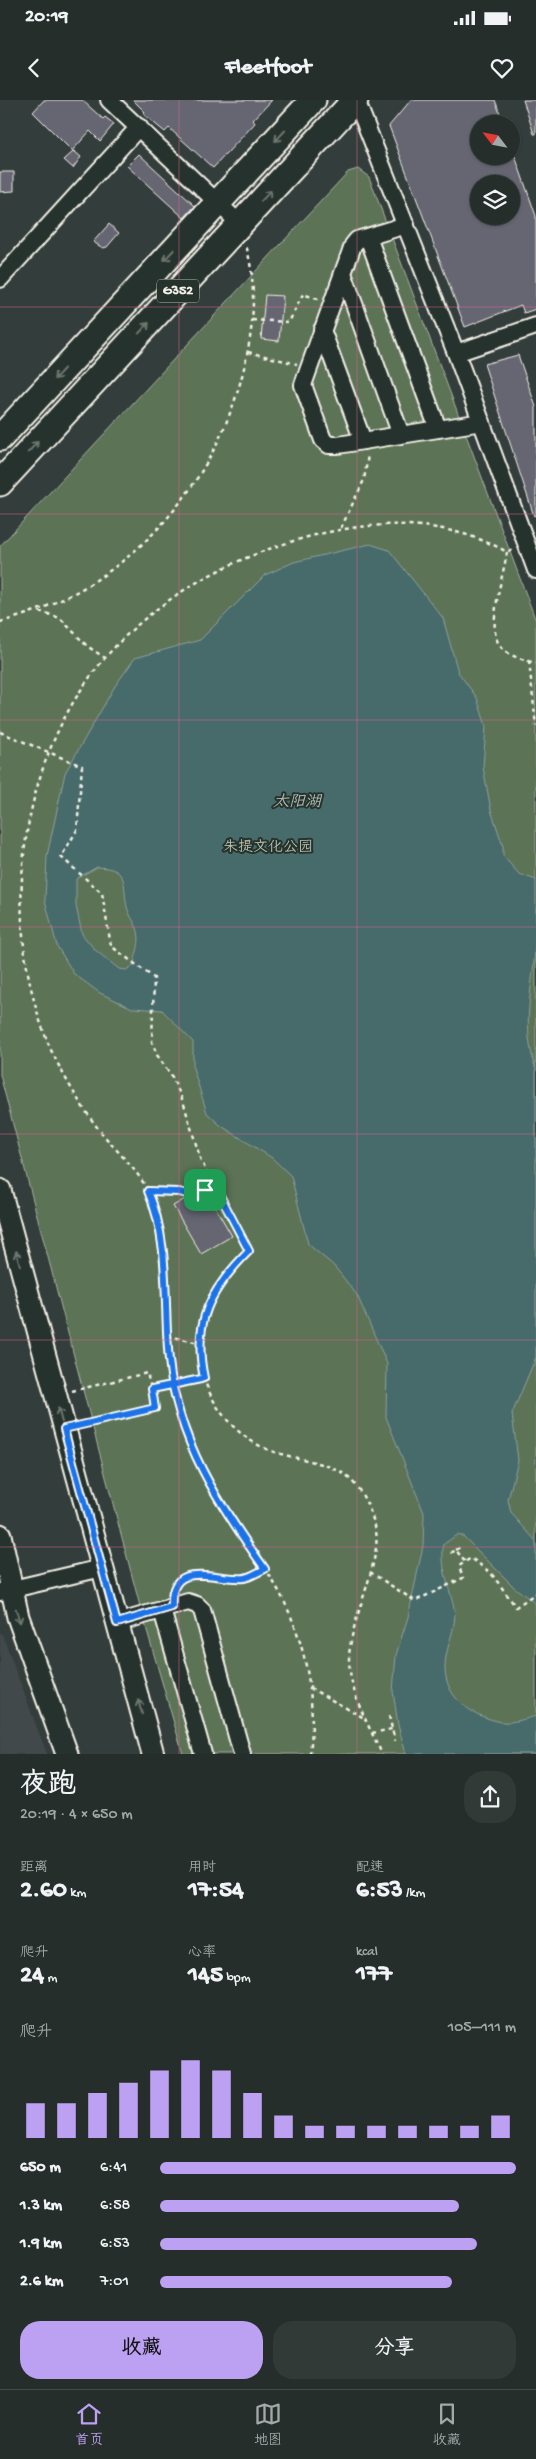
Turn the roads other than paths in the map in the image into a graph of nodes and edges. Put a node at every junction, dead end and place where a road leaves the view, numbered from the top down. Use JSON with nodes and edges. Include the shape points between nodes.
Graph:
{"nodes":[{"id":1,"x":109,"y":100,"type":"edge"},
{"id":2,"x":313,"y":100,"type":"edge"},
{"id":3,"x":356,"y":100,"type":"edge"},
{"id":4,"x":139,"y":127,"type":"junction"},
{"id":5,"x":218,"y":202,"type":"junction"},
{"id":6,"x":240,"y":224,"type":"junction"},
{"id":7,"x":406,"y":225,"type":"junction"},
{"id":8,"x":368,"y":237,"type":"junction"},
{"id":9,"x":343,"y":273,"type":"junction"},
{"id":10,"x":0,"y":279,"type":"edge"},
{"id":11,"x":536,"y":326,"type":"edge"},
{"id":12,"x":322,"y":330,"type":"junction"},
{"id":13,"x":456,"y":353,"type":"junction"},
{"id":14,"x":482,"y":422,"type":"junction"},
{"id":15,"x":438,"y":429,"type":"junction"},
{"id":16,"x":401,"y":435,"type":"junction"},
{"id":17,"x":0,"y":438,"type":"edge"},
{"id":18,"x":365,"y":441,"type":"junction"},
{"id":19,"x":0,"y":483,"type":"edge"},
{"id":20,"x":536,"y":570,"type":"edge"},
{"id":21,"x":0,"y":1190,"type":"edge"},
{"id":22,"x":0,"y":1535,"type":"edge"},
{"id":23,"x":102,"y":1568,"type":"junction"},
{"id":24,"x":5,"y":1591,"type":"edge"},
{"id":25,"x":167,"y":1608,"type":"junction"},
{"id":26,"x":117,"y":1623,"type":"junction"},
{"id":27,"x":67,"y":1754,"type":"edge"},
{"id":28,"x":153,"y":1754,"type":"edge"},
{"id":29,"x":203,"y":1754,"type":"edge"},
{"id":30,"x":242,"y":1754,"type":"edge"}],
"edges":[{"from":1,"to":4,"type":"street"},
{"from":2,"to":5,"type":"highway","number":"G352","one_way":true},
{"from":6,"to":3,"type":"highway","number":"G352","one_way":true},
{"from":3,"to":7,"type":"street"},
{"from":4,"to":5,"type":"street"},
{"from":4,"to":10,"type":"street"},
{"from":5,"to":6,"type":"street"},
{"from":5,"to":17,"type":"highway","number":"G352","one_way":true},
{"from":19,"to":6,"type":"highway","number":"G352","one_way":true},
{"from":7,"to":8,"type":"street"},
{"from":7,"to":13,"type":"street"},
{"from":8,"to":9,"type":"street","via":[[353,245]]},
{"from":8,"to":15,"type":"street"},
{"from":9,"to":12,"type":"street"},
{"from":9,"to":16,"type":"street"},
{"from":11,"to":13,"type":"street"},
{"from":12,"to":18,"type":"street"},
{"from":12,"to":18,"type":"street","via":[[303,384],[323,440],[329,445]]},
{"from":13,"to":14,"type":"street"},
{"from":14,"to":15,"type":"street"},
{"from":14,"to":20,"type":"street"},
{"from":15,"to":16,"type":"street"},
{"from":16,"to":18,"type":"street"},
{"from":23,"to":21,"type":"main road","one_way":true},
{"from":22,"to":24,"type":"main road"},
{"from":23,"to":24,"type":"street"},
{"from":23,"to":26,"type":"main road"},
{"from":24,"to":27,"type":"main road","one_way":true,"via":[[18,1617]]},
{"from":25,"to":26,"type":"street"},
{"from":25,"to":29,"type":"street"},
{"from":25,"to":30,"type":"street","via":[[188,1602],[197,1604],[202,1610]]},
{"from":28,"to":26,"type":"main road","one_way":true}]}
